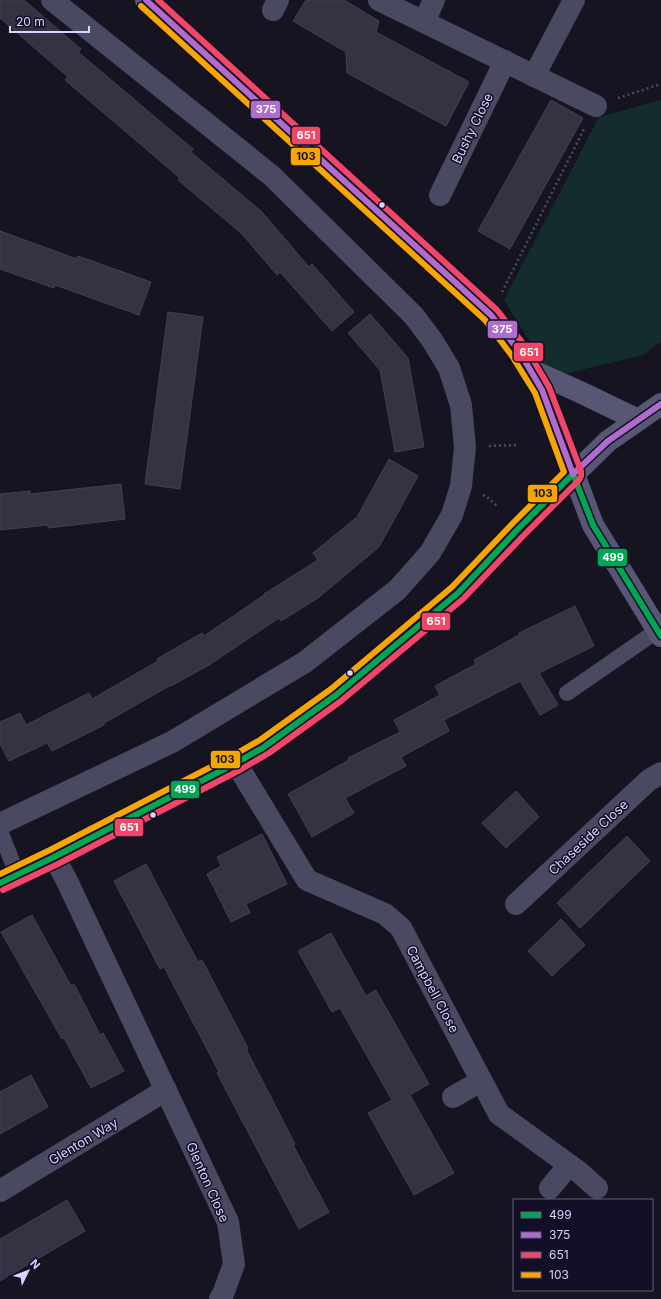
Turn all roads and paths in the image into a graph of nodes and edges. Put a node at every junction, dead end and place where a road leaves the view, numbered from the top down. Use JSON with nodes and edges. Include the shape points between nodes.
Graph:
{"nodes":[{"id":1,"x":52,"y":0,"type":"edge"},
{"id":2,"x":146,"y":0,"type":"edge"},
{"id":3,"x":379,"y":0,"type":"edge"},
{"id":4,"x":434,"y":0,"type":"edge"},
{"id":5,"x":574,"y":0,"type":"edge"},
{"id":6,"x":424,"y":22,"type":"junction"},
{"id":7,"x":505,"y":61,"type":"junction"},
{"id":8,"x":534,"y":76,"type":"junction"},
{"id":9,"x":661,"y":84,"type":"edge"},
{"id":10,"x":596,"y":106,"type":"junction"},
{"id":11,"x":440,"y":196,"type":"dead end"},
{"id":12,"x":491,"y":315,"type":"junction"},
{"id":13,"x":530,"y":370,"type":"junction"},
{"id":14,"x":661,"y":404,"type":"edge"},
{"id":15,"x":638,"y":420,"type":"junction"},
{"id":16,"x":573,"y":474,"type":"junction"},
{"id":17,"x":660,"y":633,"type":"edge"},
{"id":18,"x":567,"y":693,"type":"dead end"},
{"id":19,"x":236,"y":763,"type":"junction"},
{"id":20,"x":661,"y":773,"type":"edge"},
{"id":21,"x":0,"y":824,"type":"edge"},
{"id":22,"x":0,"y":831,"type":"edge"},
{"id":23,"x":54,"y":857,"type":"junction"},
{"id":24,"x":9,"y":879,"type":"edge"},
{"id":25,"x":516,"y":904,"type":"dead end"},
{"id":26,"x":481,"y":1081,"type":"junction"},
{"id":27,"x":166,"y":1090,"type":"junction"},
{"id":28,"x":454,"y":1096,"type":"dead end"},
{"id":29,"x":569,"y":1165,"type":"junction"},
{"id":30,"x":550,"y":1188,"type":"dead end"},
{"id":31,"x":597,"y":1188,"type":"dead end"},
{"id":32,"x":0,"y":1190,"type":"edge"},
{"id":33,"x":220,"y":1299,"type":"edge"}],
"edges":[{"from":1,"to":21,"type":"street","via":[[272,176],[414,316],[449,368],[461,405],[465,447],[461,486],[452,515],[430,552],[397,590],[305,662],[172,742]]},
{"from":2,"to":12,"type":"main road"},
{"from":3,"to":6,"type":"street"},
{"from":4,"to":6,"type":"street"},
{"from":5,"to":8,"type":"street"},
{"from":6,"to":7,"type":"street"},
{"from":7,"to":8,"type":"street"},
{"from":7,"to":11,"type":"street","name":"Bushy Close"},
{"from":8,"to":10,"type":"street"},
{"from":9,"to":10,"type":"path"},
{"from":10,"to":12,"type":"path"},
{"from":12,"to":13,"type":"main road","via":[[519,351]]},
{"from":13,"to":15,"type":"main road"},
{"from":13,"to":16,"type":"main road","via":[[542,390]]},
{"from":14,"to":15,"type":"main road"},
{"from":15,"to":16,"type":"main road","via":[[608,441]]},
{"from":16,"to":17,"type":"main road","via":[[593,525]]},
{"from":16,"to":19,"type":"main road","via":[[458,592],[336,695],[264,747]]},
{"from":17,"to":18,"type":"lane"},
{"from":19,"to":23,"type":"main road"},
{"from":19,"to":26,"type":"street","name":"Campbell Close","via":[[307,880],[385,914],[401,928]]},
{"from":20,"to":25,"type":"street","name":"Chaseside Close","via":[[649,780]]},
{"from":22,"to":24,"type":"lane"},
{"from":23,"to":24,"type":"main road"},
{"from":23,"to":27,"type":"street","name":"Glenton Close"},
{"from":26,"to":28,"type":"street"},
{"from":26,"to":29,"type":"street","name":"Campbell Close","via":[[499,1114]]},
{"from":27,"to":32,"type":"street","name":"Glenton Way"},
{"from":27,"to":33,"type":"street","name":"Glenton Close","via":[[228,1222],[234,1264]]},
{"from":29,"to":30,"type":"street"},
{"from":29,"to":31,"type":"street","name":"Campbell Close"}]}
